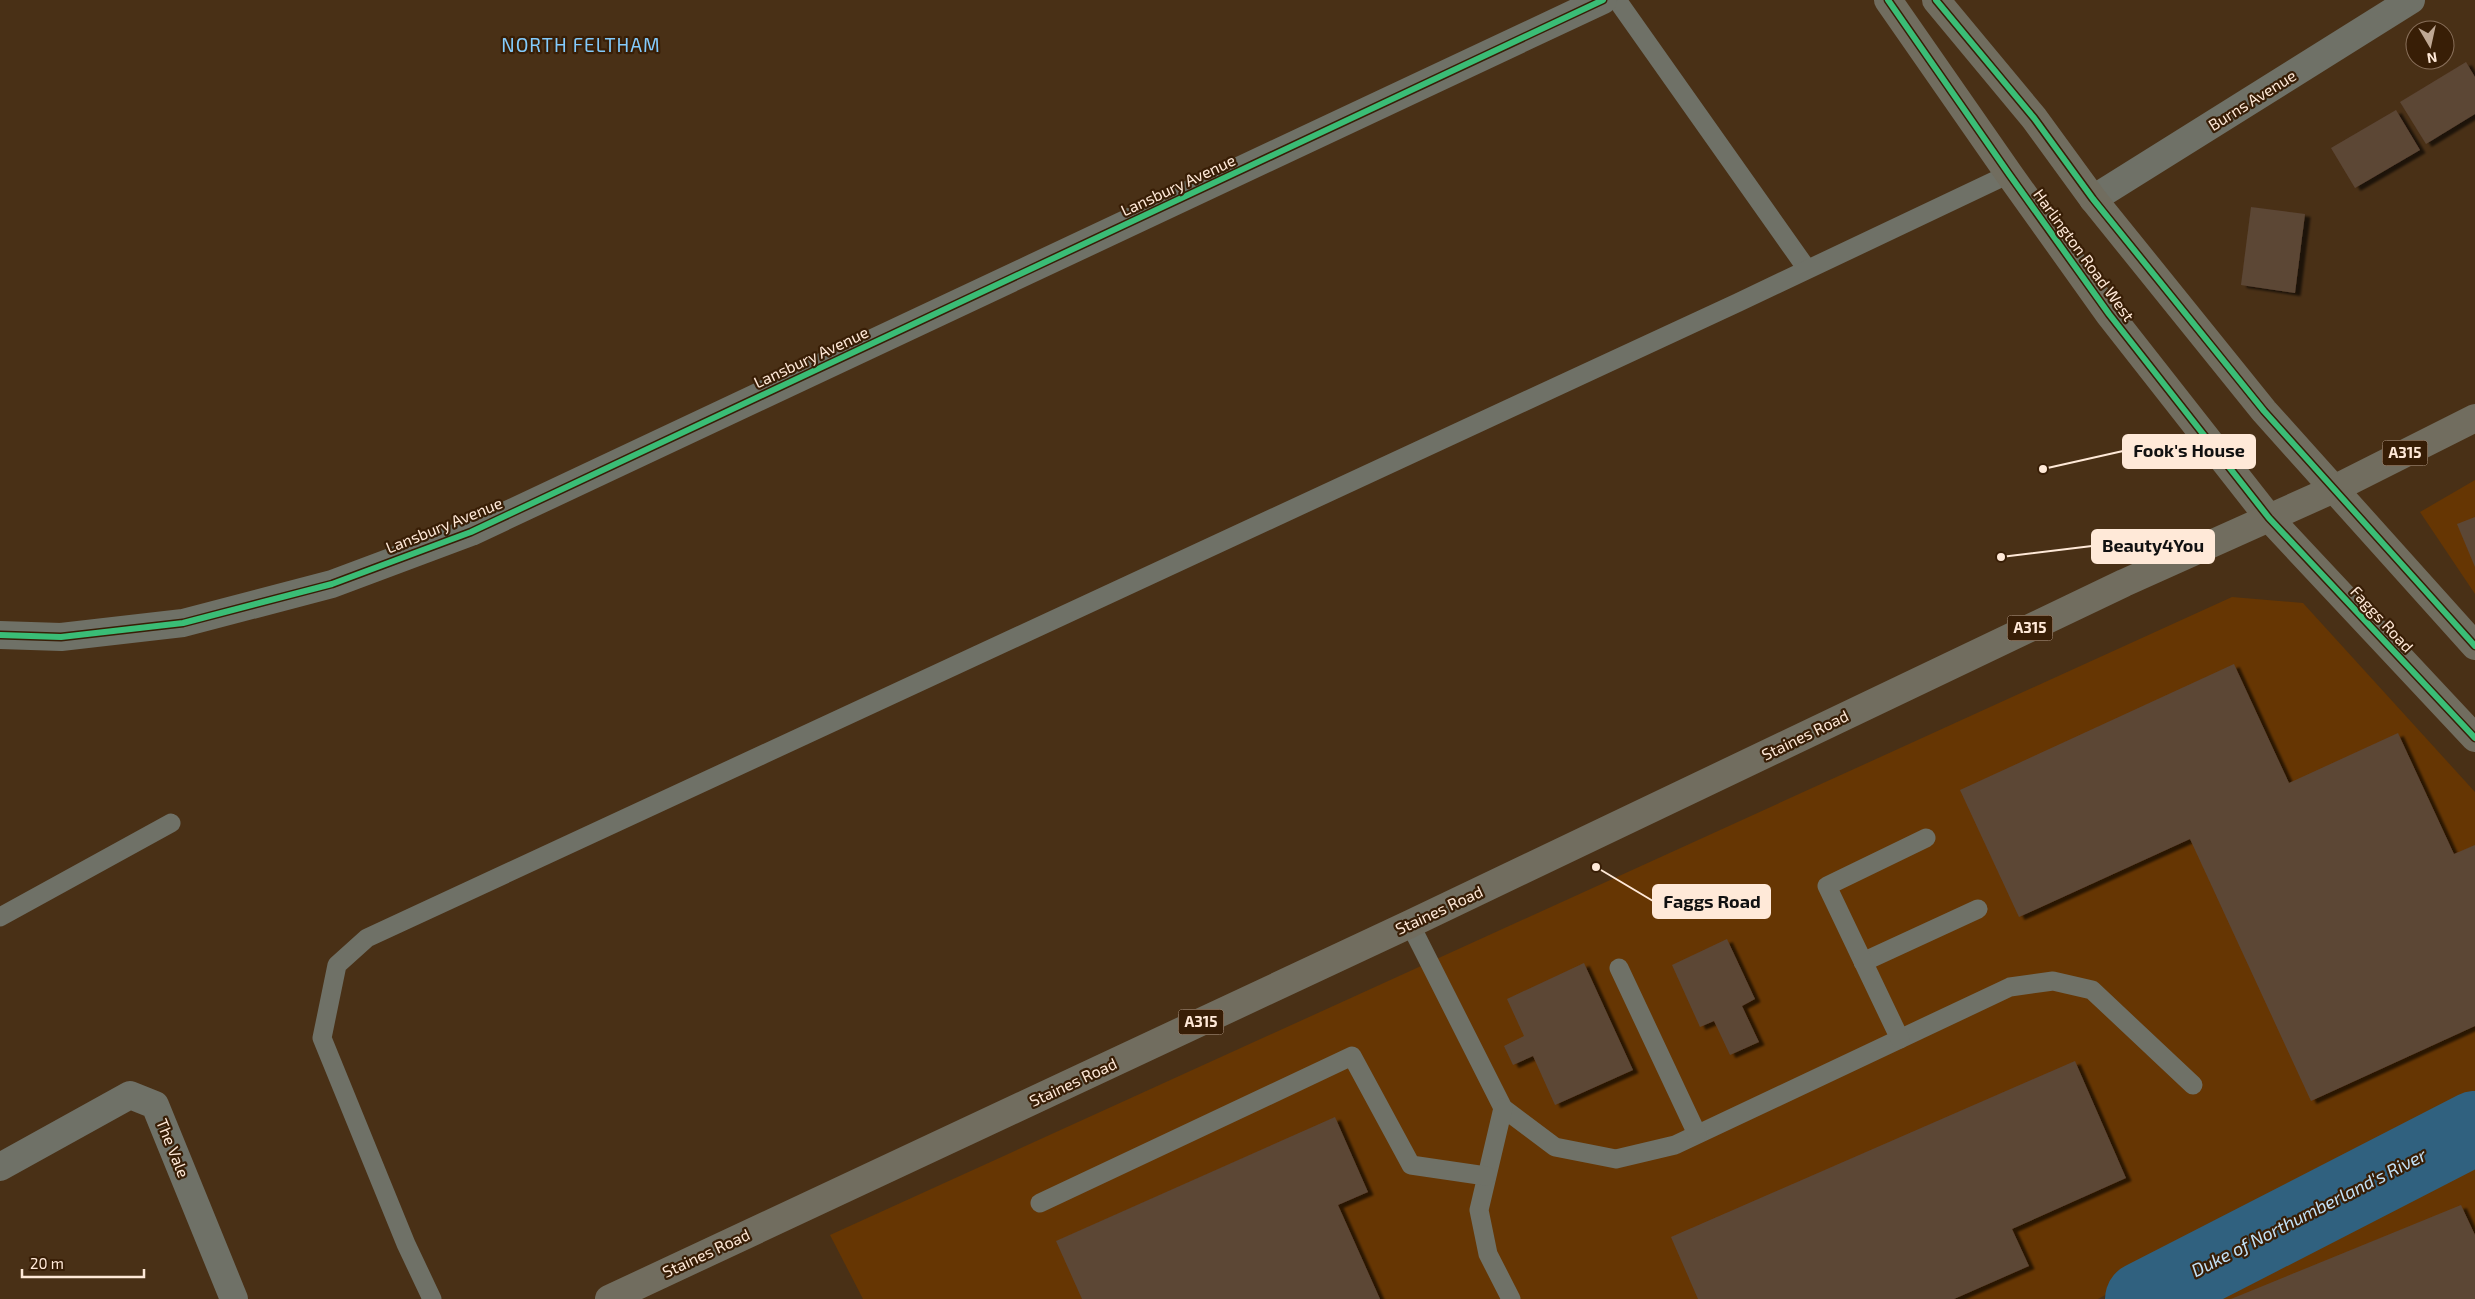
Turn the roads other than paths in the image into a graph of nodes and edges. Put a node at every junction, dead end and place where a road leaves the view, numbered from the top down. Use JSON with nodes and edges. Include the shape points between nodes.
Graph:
{"nodes":[{"id":1,"x":1603,"y":0,"type":"edge"},
{"id":2,"x":1617,"y":0,"type":"edge"},
{"id":3,"x":1888,"y":0,"type":"edge"},
{"id":4,"x":1936,"y":0,"type":"edge"},
{"id":5,"x":2411,"y":0,"type":"edge"},
{"id":6,"x":2009,"y":174,"type":"junction"},
{"id":7,"x":2093,"y":199,"type":"junction"},
{"id":8,"x":1807,"y":269,"type":"junction"},
{"id":9,"x":2475,"y":418,"type":"edge"},
{"id":10,"x":2336,"y":488,"type":"junction"},
{"id":11,"x":2269,"y":518,"type":"junction"},
{"id":12,"x":0,"y":635,"type":"edge"},
{"id":13,"x":2475,"y":646,"type":"edge"},
{"id":14,"x":2475,"y":738,"type":"edge"},
{"id":15,"x":171,"y":822,"type":"dead end"},
{"id":16,"x":1926,"y":838,"type":"dead end"},
{"id":17,"x":1978,"y":909,"type":"dead end"},
{"id":18,"x":0,"y":917,"type":"edge"},
{"id":19,"x":1410,"y":924,"type":"junction"},
{"id":20,"x":1863,"y":962,"type":"junction"},
{"id":21,"x":1619,"y":968,"type":"dead end"},
{"id":22,"x":1900,"y":1039,"type":"junction"},
{"id":23,"x":2193,"y":1086,"type":"dead end"},
{"id":24,"x":1503,"y":1108,"type":"junction"},
{"id":25,"x":1697,"y":1134,"type":"junction"},
{"id":26,"x":0,"y":1167,"type":"edge"},
{"id":27,"x":1486,"y":1176,"type":"junction"},
{"id":28,"x":1040,"y":1203,"type":"dead end"},
{"id":29,"x":234,"y":1299,"type":"edge"},
{"id":30,"x":432,"y":1299,"type":"edge"},
{"id":31,"x":609,"y":1299,"type":"edge"},
{"id":32,"x":1511,"y":1299,"type":"edge"}],
"edges":[{"from":1,"to":12,"type":"street","name":"Lansbury Avenue","via":[[470,532],[332,584],[183,623],[61,638]]},
{"from":2,"to":8,"type":"lane"},
{"from":3,"to":6,"type":"main road","name":"Harlington Road West"},
{"from":4,"to":7,"type":"main road","via":[[2034,118]]},
{"from":5,"to":7,"type":"street","name":"Burns Avenue"},
{"from":6,"to":8,"type":"lane"},
{"from":6,"to":11,"type":"main road","name":"Harlington Road West","via":[[2109,314]]},
{"from":7,"to":10,"type":"main road","via":[[2259,404]]},
{"from":8,"to":30,"type":"lane","via":[[367,938],[337,965],[322,1038],[406,1244]]},
{"from":9,"to":10,"type":"main road","number":"A315"},
{"from":10,"to":11,"type":"main road","number":"A315"},
{"from":10,"to":13,"type":"main road"},
{"from":11,"to":14,"type":"main road","name":"Faggs Road"},
{"from":11,"to":19,"type":"main road","name":"Staines Road","number":"A315","via":[[2116,587]]},
{"from":15,"to":18,"type":"lane"},
{"from":16,"to":20,"type":"lane","via":[[1827,886]]},
{"from":17,"to":20,"type":"lane"},
{"from":19,"to":24,"type":"lane"},
{"from":19,"to":31,"type":"main road","name":"Staines Road","number":"A315"},
{"from":20,"to":22,"type":"lane"},
{"from":21,"to":25,"type":"lane"},
{"from":22,"to":23,"type":"lane","via":[[2010,987],[2053,981],[2092,990]]},
{"from":22,"to":25,"type":"lane"},
{"from":24,"to":25,"type":"lane","via":[[1555,1147],[1616,1159],[1675,1145]]},
{"from":24,"to":27,"type":"lane"},
{"from":26,"to":29,"type":"street","name":"The Vale","via":[[130,1095],[155,1104]]},
{"from":27,"to":28,"type":"lane","via":[[1411,1165],[1352,1056]]},
{"from":27,"to":32,"type":"lane","via":[[1479,1210],[1488,1254]]}]}
